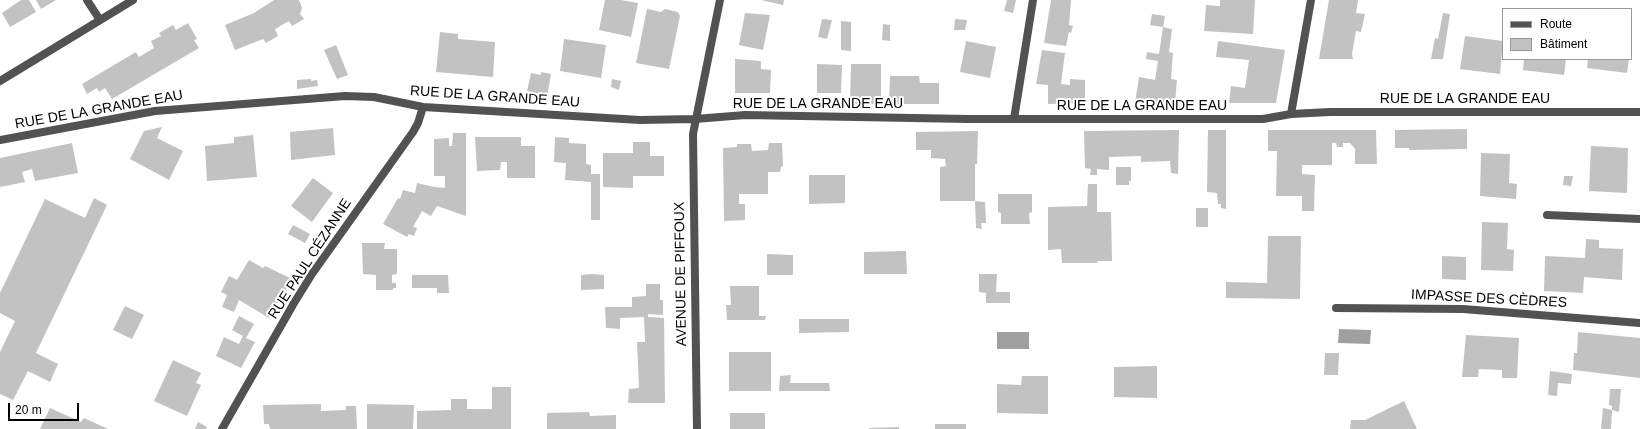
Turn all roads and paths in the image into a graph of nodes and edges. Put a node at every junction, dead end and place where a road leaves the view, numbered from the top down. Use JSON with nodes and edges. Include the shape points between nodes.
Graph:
{"nodes":[{"id":1,"x":87,"y":0,"type":"edge"},
{"id":2,"x":132,"y":0,"type":"edge"},
{"id":3,"x":720,"y":0,"type":"edge"},
{"id":4,"x":1033,"y":0,"type":"edge"},
{"id":5,"x":1311,"y":0,"type":"edge"},
{"id":6,"x":100,"y":20,"type":"junction"},
{"id":7,"x":0,"y":81,"type":"edge"},
{"id":8,"x":422,"y":107,"type":"junction"},
{"id":9,"x":1640,"y":112,"type":"edge"},
{"id":10,"x":1290,"y":114,"type":"junction"},
{"id":11,"x":695,"y":119,"type":"junction"},
{"id":12,"x":1014,"y":119,"type":"junction"},
{"id":13,"x":0,"y":140,"type":"edge"},
{"id":14,"x":1547,"y":216,"type":"dead end"},
{"id":15,"x":1640,"y":219,"type":"edge"},
{"id":16,"x":1336,"y":308,"type":"dead end"},
{"id":17,"x":1640,"y":323,"type":"edge"},
{"id":18,"x":222,"y":429,"type":"edge"},
{"id":19,"x":697,"y":429,"type":"edge"}],
"edges":[{"from":1,"to":6,"type":"street"},
{"from":2,"to":6,"type":"street"},
{"from":3,"to":11,"type":"street","name":"AVENUE DE PIFFOUX"},
{"from":4,"to":12,"type":"street"},
{"from":5,"to":10,"type":"street"},
{"from":6,"to":7,"type":"street"},
{"from":8,"to":11,"type":"street","name":"RUE DE LA GRANDE EAU","via":[[640,120]]},
{"from":8,"to":13,"type":"street","name":"RUE DE LA GRANDE EAU","via":[[374,97],[276,100],[155,111]]},
{"from":8,"to":18,"type":"street","name":"RUE PAUL CÉZANNE","via":[[413,132],[312,274]]},
{"from":9,"to":10,"type":"street","name":"RUE DE LA GRANDE EAU"},
{"from":10,"to":12,"type":"street","name":"RUE DE LA GRANDE EAU","via":[[1263,119]]},
{"from":11,"to":12,"type":"street","name":"RUE DE LA GRANDE EAU","via":[[745,115]]},
{"from":11,"to":19,"type":"street","name":"AVENUE DE PIFFOUX","via":[[693,134]]},
{"from":14,"to":15,"type":"street"},
{"from":16,"to":17,"type":"street","name":"IMPASSE DES CÈDRES","via":[[1463,309]]}]}
